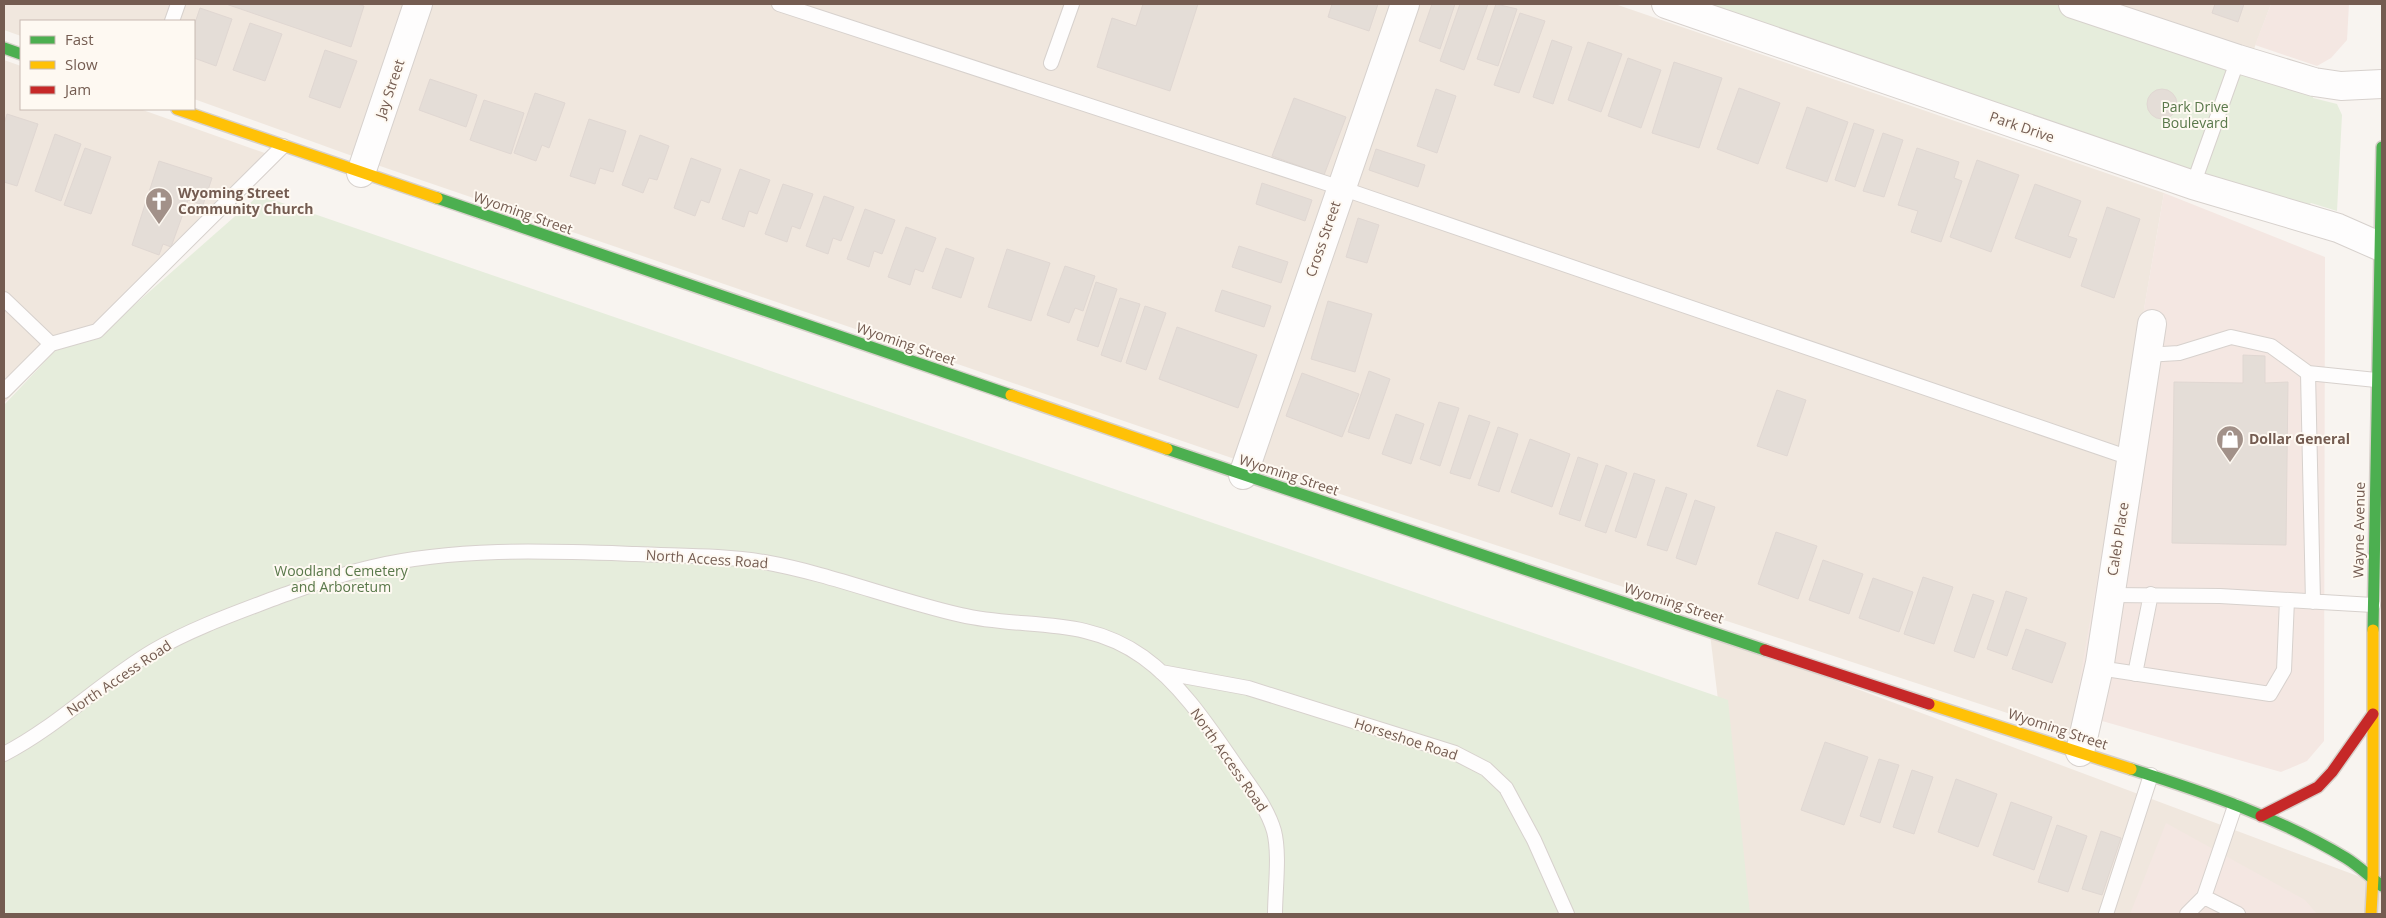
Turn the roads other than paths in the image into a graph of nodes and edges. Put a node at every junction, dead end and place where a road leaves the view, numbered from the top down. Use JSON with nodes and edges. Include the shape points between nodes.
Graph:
{"nodes":[{"id":1,"x":178,"y":4,"type":"edge"},
{"id":2,"x":418,"y":4,"type":"edge"},
{"id":3,"x":779,"y":4,"type":"edge"},
{"id":4,"x":1072,"y":4,"type":"edge"},
{"id":5,"x":1405,"y":4,"type":"edge"},
{"id":6,"x":1666,"y":4,"type":"edge"},
{"id":7,"x":2073,"y":4,"type":"edge"},
{"id":8,"x":172,"y":20,"type":"edge"},
{"id":9,"x":4,"y":48,"type":"edge"},
{"id":10,"x":20,"y":54,"type":"edge"},
{"id":11,"x":2238,"y":60,"type":"junction"},
{"id":12,"x":1051,"y":63,"type":"dead end"},
{"id":13,"x":2382,"y":84,"type":"edge"},
{"id":14,"x":180,"y":110,"type":"edge"},
{"id":15,"x":283,"y":146,"type":"junction"},
{"id":16,"x":2382,"y":160,"type":"edge"},
{"id":17,"x":361,"y":173,"type":"junction"},
{"id":18,"x":2193,"y":186,"type":"junction"},
{"id":19,"x":1341,"y":188,"type":"junction"},
{"id":20,"x":2379,"y":246,"type":"junction"},
{"id":21,"x":4,"y":299,"type":"edge"},
{"id":22,"x":2152,"y":324,"type":"dead end"},
{"id":23,"x":51,"y":344,"type":"junction"},
{"id":24,"x":2146,"y":355,"type":"junction"},
{"id":25,"x":2308,"y":373,"type":"junction"},
{"id":26,"x":2376,"y":380,"type":"junction"},
{"id":27,"x":4,"y":391,"type":"edge"},
{"id":28,"x":2130,"y":458,"type":"junction"},
{"id":29,"x":1243,"y":475,"type":"junction"},
{"id":30,"x":2151,"y":594,"type":"junction"},
{"id":31,"x":2110,"y":595,"type":"junction"},
{"id":32,"x":2287,"y":600,"type":"junction"},
{"id":33,"x":2313,"y":602,"type":"junction"},
{"id":34,"x":2376,"y":620,"type":"edge"},
{"id":35,"x":2099,"y":668,"type":"junction"},
{"id":36,"x":1161,"y":672,"type":"junction"},
{"id":37,"x":2135,"y":674,"type":"junction"},
{"id":38,"x":2373,"y":714,"type":"junction"},
{"id":39,"x":2080,"y":752,"type":"junction"},
{"id":40,"x":4,"y":754,"type":"edge"},
{"id":41,"x":2151,"y":776,"type":"junction"},
{"id":42,"x":2235,"y":806,"type":"junction"},
{"id":43,"x":2261,"y":816,"type":"junction"},
{"id":44,"x":2373,"y":877,"type":"junction"},
{"id":45,"x":2382,"y":886,"type":"edge"},
{"id":46,"x":2204,"y":897,"type":"junction"},
{"id":47,"x":1275,"y":914,"type":"edge"},
{"id":48,"x":1567,"y":914,"type":"edge"},
{"id":49,"x":2106,"y":914,"type":"edge"},
{"id":50,"x":2187,"y":914,"type":"edge"},
{"id":51,"x":2238,"y":914,"type":"edge"},
{"id":52,"x":2371,"y":914,"type":"edge"}],
"edges":[{"from":1,"to":8,"type":"lane"},
{"from":2,"to":17,"type":"street","name":"Jay Street"},
{"from":3,"to":19,"type":"lane"},
{"from":4,"to":12,"type":"lane"},
{"from":5,"to":19,"type":"street","name":"Cross Street"},
{"from":6,"to":18,"type":"street","name":"Park Drive"},
{"from":7,"to":11,"type":"street"},
{"from":9,"to":10,"type":"street"},
{"from":11,"to":13,"type":"street","via":[[2314,82],[2342,86]]},
{"from":11,"to":18,"type":"lane"},
{"from":14,"to":15,"type":"street","name":"Wyoming Street"},
{"from":15,"to":17,"type":"street","name":"Wyoming Street"},
{"from":15,"to":23,"type":"lane","via":[[97,331]]},
{"from":16,"to":20,"type":"street","name":"Wayne Avenue"},
{"from":17,"to":29,"type":"street","name":"Wyoming Street"},
{"from":18,"to":20,"type":"street","name":"Park Drive","via":[[2338,228]]},
{"from":19,"to":28,"type":"lane"},
{"from":19,"to":29,"type":"street","name":"Cross Street"},
{"from":20,"to":26,"type":"street","name":"Wayne Avenue"},
{"from":21,"to":23,"type":"lane"},
{"from":22,"to":24,"type":"street","name":"Caleb Place"},
{"from":23,"to":27,"type":"lane"},
{"from":24,"to":25,"type":"lane","via":[[2179,352],[2231,337],[2271,346]]},
{"from":24,"to":28,"type":"street","name":"Caleb Place"},
{"from":25,"to":26,"type":"lane"},
{"from":25,"to":33,"type":"lane"},
{"from":26,"to":34,"type":"street","name":"Wayne Avenue"},
{"from":28,"to":31,"type":"street","name":"Caleb Place"},
{"from":29,"to":39,"type":"street","name":"Wyoming Street","via":[[1868,685]]},
{"from":30,"to":31,"type":"lane"},
{"from":30,"to":32,"type":"lane"},
{"from":30,"to":37,"type":"lane"},
{"from":31,"to":35,"type":"street","name":"Caleb Place"},
{"from":32,"to":33,"type":"lane"},
{"from":32,"to":37,"type":"lane","via":[[2284,670],[2270,694]]},
{"from":33,"to":34,"type":"lane"},
{"from":34,"to":38,"type":"street","name":"Wayne Avenue"},
{"from":35,"to":37,"type":"lane"},
{"from":35,"to":39,"type":"street","name":"Caleb Place"},
{"from":36,"to":40,"type":"lane","name":"North Access Road","via":[[1122,644],[1076,628],[965,616],[763,562],[588,552],[448,554],[370,567],[320,582],[199,628],[152,652],[39,734]]},
{"from":36,"to":47,"type":"lane","name":"North Access Road","via":[[1202,717],[1266,812],[1276,846]]},
{"from":36,"to":48,"type":"lane","name":"Horseshoe Road","via":[[1248,688],[1455,753],[1486,769],[1506,788],[1534,840]]},
{"from":38,"to":43,"type":"street","via":[[2332,772],[2318,786]]},
{"from":38,"to":44,"type":"street","name":"Wayne Avenue"},
{"from":39,"to":41,"type":"street","name":"Wyoming Street"},
{"from":41,"to":42,"type":"street","name":"Wyoming Street"},
{"from":41,"to":49,"type":"lane"},
{"from":42,"to":43,"type":"street","name":"Wyoming Street"},
{"from":42,"to":46,"type":"lane"},
{"from":43,"to":44,"type":"street","name":"Wyoming Street","via":[[2319,842]]},
{"from":44,"to":45,"type":"street","name":"Wyoming Street"},
{"from":44,"to":52,"type":"street","name":"Wayne Avenue"},
{"from":46,"to":50,"type":"lane"},
{"from":46,"to":51,"type":"lane"}]}
